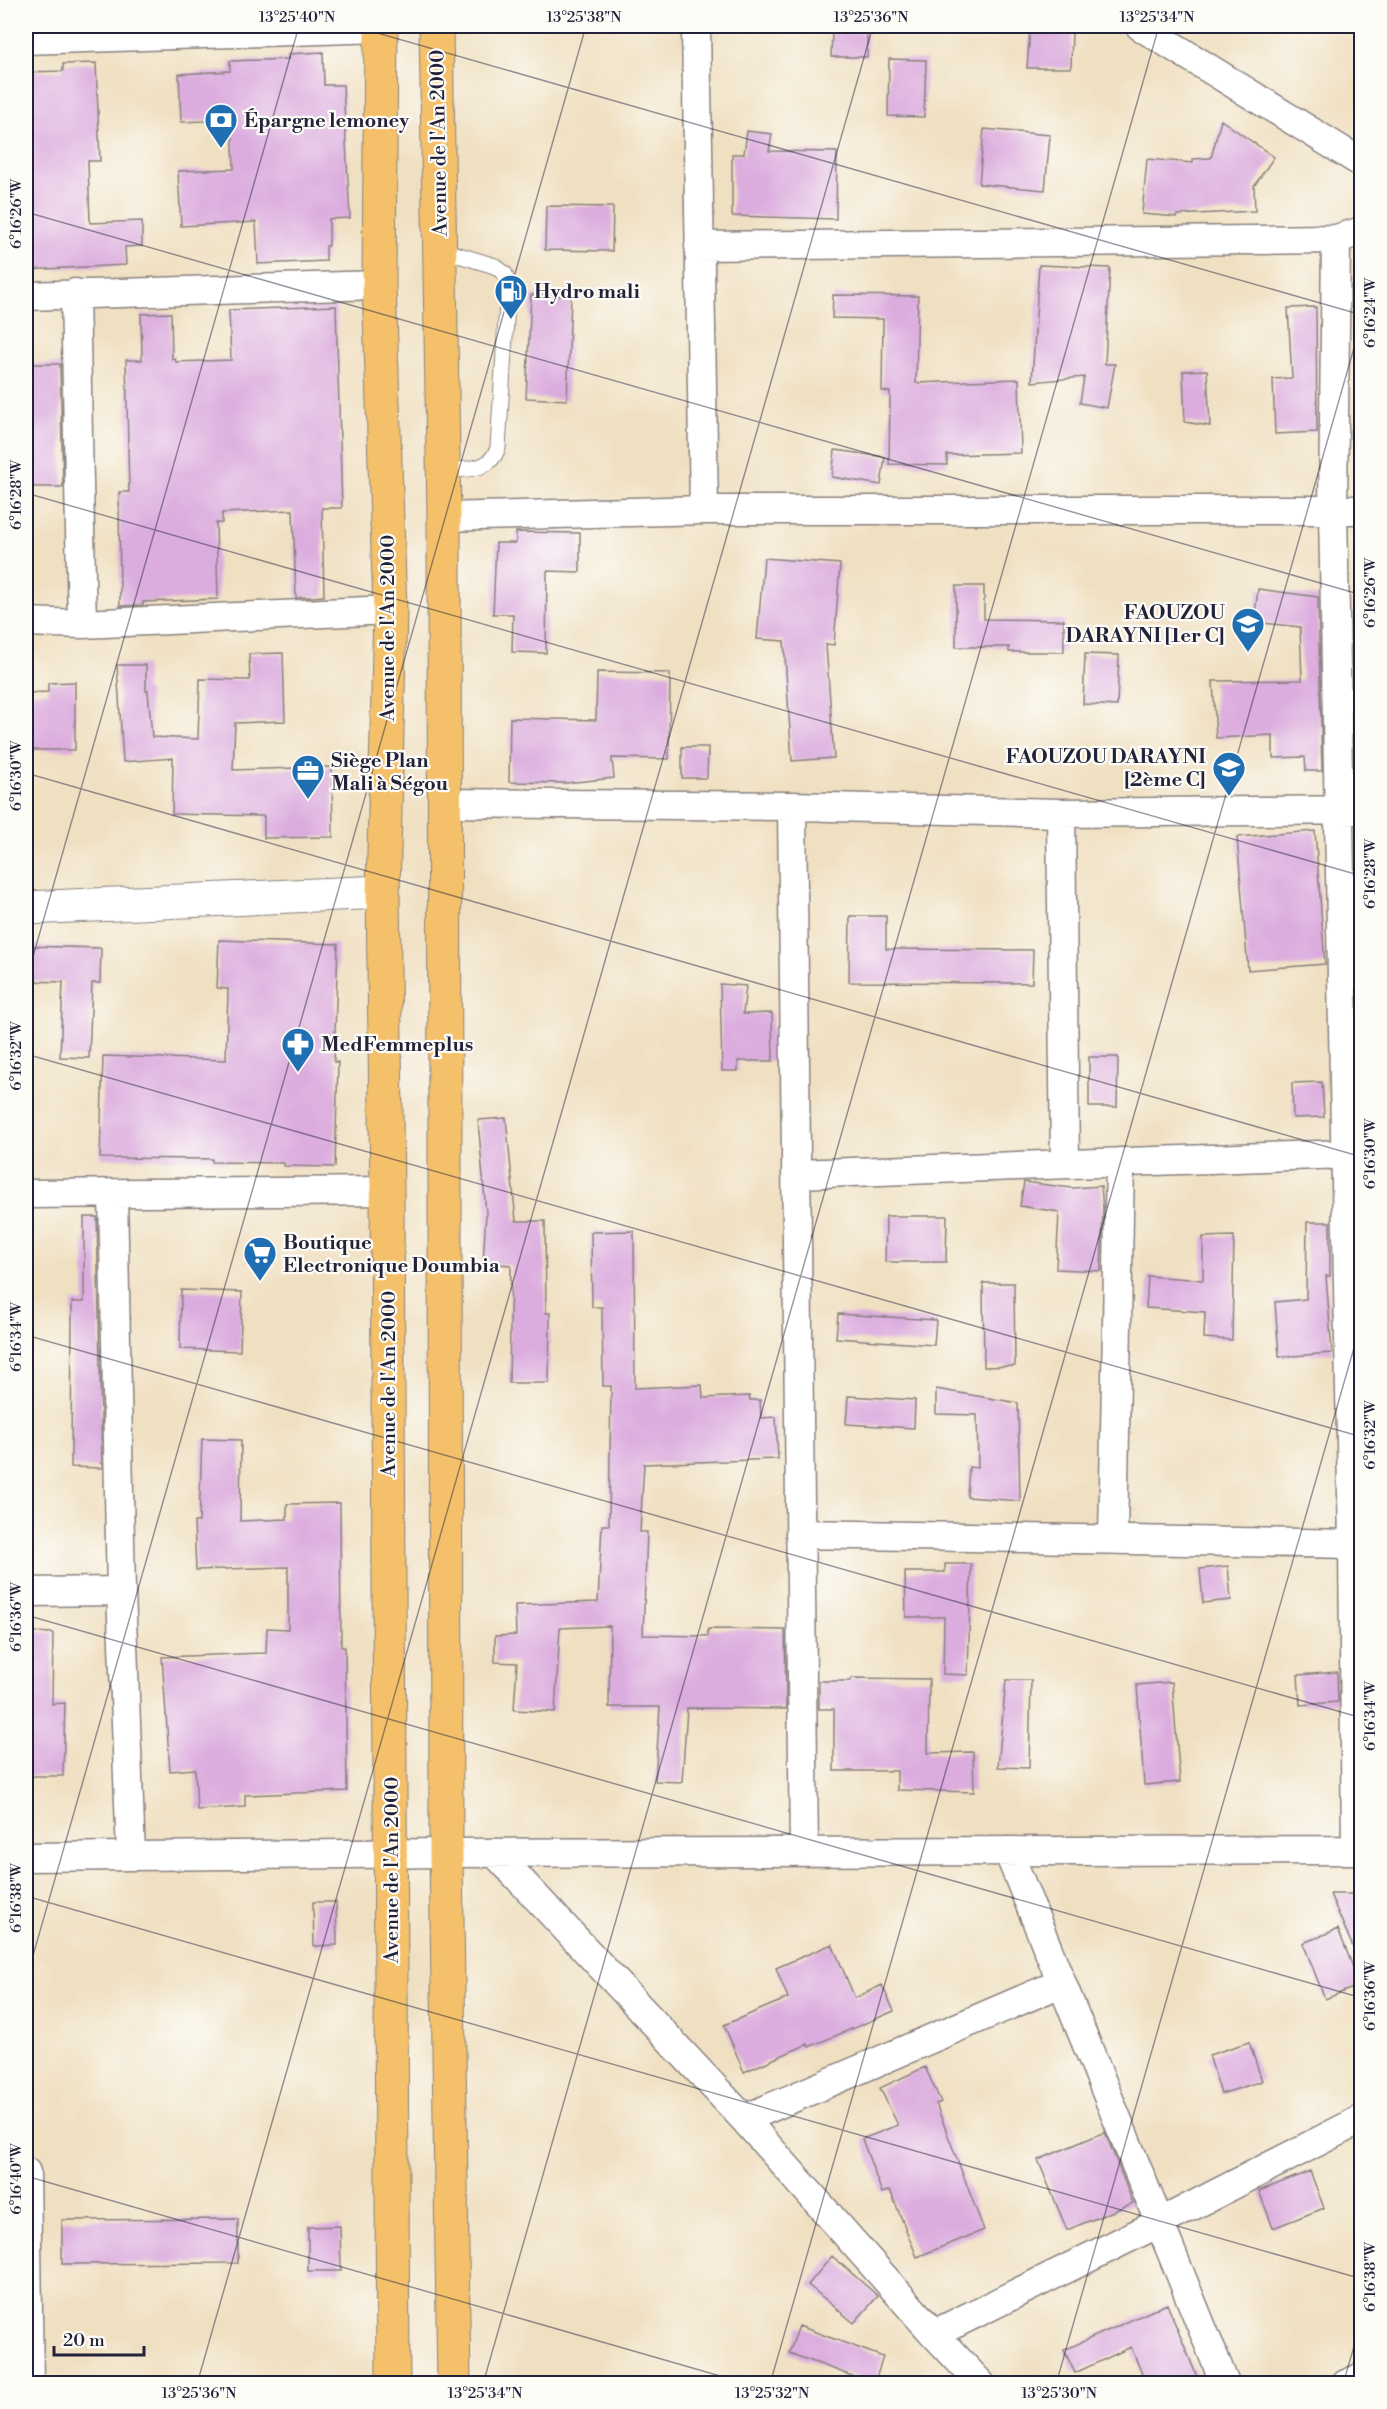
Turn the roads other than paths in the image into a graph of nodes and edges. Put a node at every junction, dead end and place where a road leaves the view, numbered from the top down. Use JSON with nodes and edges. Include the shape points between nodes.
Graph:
{"nodes":[{"id":1,"x":436,"y":26,"type":"edge"},
{"id":2,"x":696,"y":26,"type":"edge"},
{"id":3,"x":1140,"y":26,"type":"edge"},
{"id":4,"x":381,"y":27,"type":"edge"},
{"id":5,"x":26,"y":40,"type":"edge"},
{"id":6,"x":1362,"y":163,"type":"edge"},
{"id":7,"x":1349,"y":235,"type":"edge"},
{"id":8,"x":699,"y":246,"type":"junction"},
{"id":9,"x":440,"y":249,"type":"junction"},
{"id":10,"x":379,"y":285,"type":"junction"},
{"id":11,"x":75,"y":293,"type":"junction"},
{"id":12,"x":26,"y":296,"type":"edge"},
{"id":13,"x":443,"y":471,"type":"junction"},
{"id":14,"x":704,"y":510,"type":"junction"},
{"id":15,"x":1362,"y":510,"type":"edge"},
{"id":16,"x":1333,"y":511,"type":"junction"},
{"id":17,"x":444,"y":517,"type":"junction"},
{"id":18,"x":390,"y":610,"type":"junction"},
{"id":19,"x":26,"y":622,"type":"edge"},
{"id":20,"x":82,"y":624,"type":"junction"},
{"id":21,"x":444,"y":803,"type":"junction"},
{"id":22,"x":792,"y":806,"type":"junction"},
{"id":23,"x":1350,"y":810,"type":"edge"},
{"id":24,"x":1060,"y":813,"type":"junction"},
{"id":25,"x":383,"y":892,"type":"junction"},
{"id":26,"x":26,"y":908,"type":"edge"},
{"id":27,"x":1353,"y":1073,"type":"edge"},
{"id":28,"x":1346,"y":1154,"type":"junction"},
{"id":29,"x":1120,"y":1162,"type":"junction"},
{"id":30,"x":1065,"y":1164,"type":"junction"},
{"id":31,"x":796,"y":1174,"type":"junction"},
{"id":32,"x":387,"y":1191,"type":"junction"},
{"id":33,"x":26,"y":1194,"type":"edge"},
{"id":34,"x":113,"y":1194,"type":"junction"},
{"id":35,"x":800,"y":1534,"type":"junction"},
{"id":36,"x":1113,"y":1539,"type":"junction"},
{"id":37,"x":1353,"y":1544,"type":"junction"},
{"id":38,"x":121,"y":1591,"type":"junction"},
{"id":39,"x":26,"y":1592,"type":"edge"},
{"id":40,"x":1359,"y":1850,"type":"edge"},
{"id":41,"x":1008,"y":1851,"type":"junction"},
{"id":42,"x":804,"y":1852,"type":"junction"},
{"id":43,"x":391,"y":1853,"type":"junction"},
{"id":44,"x":446,"y":1853,"type":"junction"},
{"id":45,"x":495,"y":1853,"type":"junction"},
{"id":46,"x":131,"y":1856,"type":"junction"},
{"id":47,"x":26,"y":1857,"type":"edge"},
{"id":48,"x":1061,"y":1983,"type":"junction"},
{"id":49,"x":744,"y":2119,"type":"junction"},
{"id":50,"x":1362,"y":2119,"type":"edge"},
{"id":51,"x":26,"y":2172,"type":"edge"},
{"id":52,"x":1159,"y":2223,"type":"junction"},
{"id":53,"x":934,"y":2334,"type":"junction"},
{"id":54,"x":28,"y":2376,"type":"edge"},
{"id":55,"x":1362,"y":2377,"type":"edge"},
{"id":56,"x":393,"y":2384,"type":"edge"},
{"id":57,"x":454,"y":2384,"type":"edge"},
{"id":58,"x":981,"y":2384,"type":"edge"},
{"id":59,"x":1225,"y":2384,"type":"edge"},
{"id":60,"x":1346,"y":2384,"type":"edge"}],
"edges":[{"from":1,"to":9,"type":"main road","name":"Avenue de l'An 2000"},
{"from":2,"to":8,"type":"street"},
{"from":3,"to":6,"type":"street"},
{"from":4,"to":5,"type":"street"},
{"from":4,"to":10,"type":"main road","name":"Avenue de l'An 2000"},
{"from":7,"to":8,"type":"street"},
{"from":7,"to":16,"type":"street"},
{"from":8,"to":14,"type":"street"},
{"from":9,"to":13,"type":"main road","name":"Avenue de l'An 2000"},
{"from":9,"to":13,"type":"lane","via":[[495,266],[505,274],[508,288],[498,448],[494,460],[486,466]]},
{"from":10,"to":11,"type":"street"},
{"from":10,"to":18,"type":"main road","name":"Avenue de l'An 2000"},
{"from":11,"to":12,"type":"street"},
{"from":11,"to":20,"type":"street"},
{"from":13,"to":17,"type":"main road","name":"Avenue de l'An 2000"},
{"from":14,"to":16,"type":"street"},
{"from":14,"to":17,"type":"street"},
{"from":15,"to":16,"type":"street"},
{"from":16,"to":23,"type":"street"},
{"from":17,"to":21,"type":"main road","name":"Avenue de l'An 2000"},
{"from":18,"to":20,"type":"street"},
{"from":18,"to":25,"type":"main road","name":"Avenue de l'An 2000"},
{"from":19,"to":20,"type":"street"},
{"from":21,"to":22,"type":"street"},
{"from":21,"to":44,"type":"main road","name":"Avenue de l'An 2000"},
{"from":22,"to":24,"type":"street"},
{"from":22,"to":31,"type":"street"},
{"from":23,"to":24,"type":"street"},
{"from":23,"to":27,"type":"street"},
{"from":24,"to":30,"type":"street"},
{"from":25,"to":26,"type":"street"},
{"from":25,"to":32,"type":"main road","name":"Avenue de l'An 2000"},
{"from":27,"to":28,"type":"street"},
{"from":28,"to":29,"type":"street"},
{"from":28,"to":37,"type":"street"},
{"from":29,"to":30,"type":"street"},
{"from":29,"to":36,"type":"street"},
{"from":30,"to":31,"type":"street"},
{"from":31,"to":35,"type":"street"},
{"from":32,"to":34,"type":"street"},
{"from":32,"to":43,"type":"main road","name":"Avenue de l'An 2000"},
{"from":33,"to":34,"type":"street"},
{"from":34,"to":38,"type":"street"},
{"from":35,"to":36,"type":"street"},
{"from":35,"to":42,"type":"street"},
{"from":36,"to":37,"type":"street"},
{"from":37,"to":40,"type":"street"},
{"from":38,"to":39,"type":"street"},
{"from":38,"to":46,"type":"street"},
{"from":40,"to":41,"type":"street"},
{"from":41,"to":42,"type":"street"},
{"from":41,"to":48,"type":"street"},
{"from":42,"to":45,"type":"street"},
{"from":43,"to":44,"type":"street"},
{"from":43,"to":46,"type":"street"},
{"from":43,"to":56,"type":"main road","name":"Avenue de l'An 2000"},
{"from":44,"to":45,"type":"street"},
{"from":44,"to":57,"type":"main road","name":"Avenue de l'An 2000"},
{"from":45,"to":49,"type":"street"},
{"from":46,"to":47,"type":"street"},
{"from":48,"to":49,"type":"street"},
{"from":48,"to":52,"type":"street"},
{"from":49,"to":53,"type":"street"},
{"from":50,"to":52,"type":"street"},
{"from":51,"to":54,"type":"street"},
{"from":52,"to":53,"type":"street"},
{"from":52,"to":59,"type":"street"},
{"from":53,"to":58,"type":"street"},
{"from":55,"to":60,"type":"street"}]}
